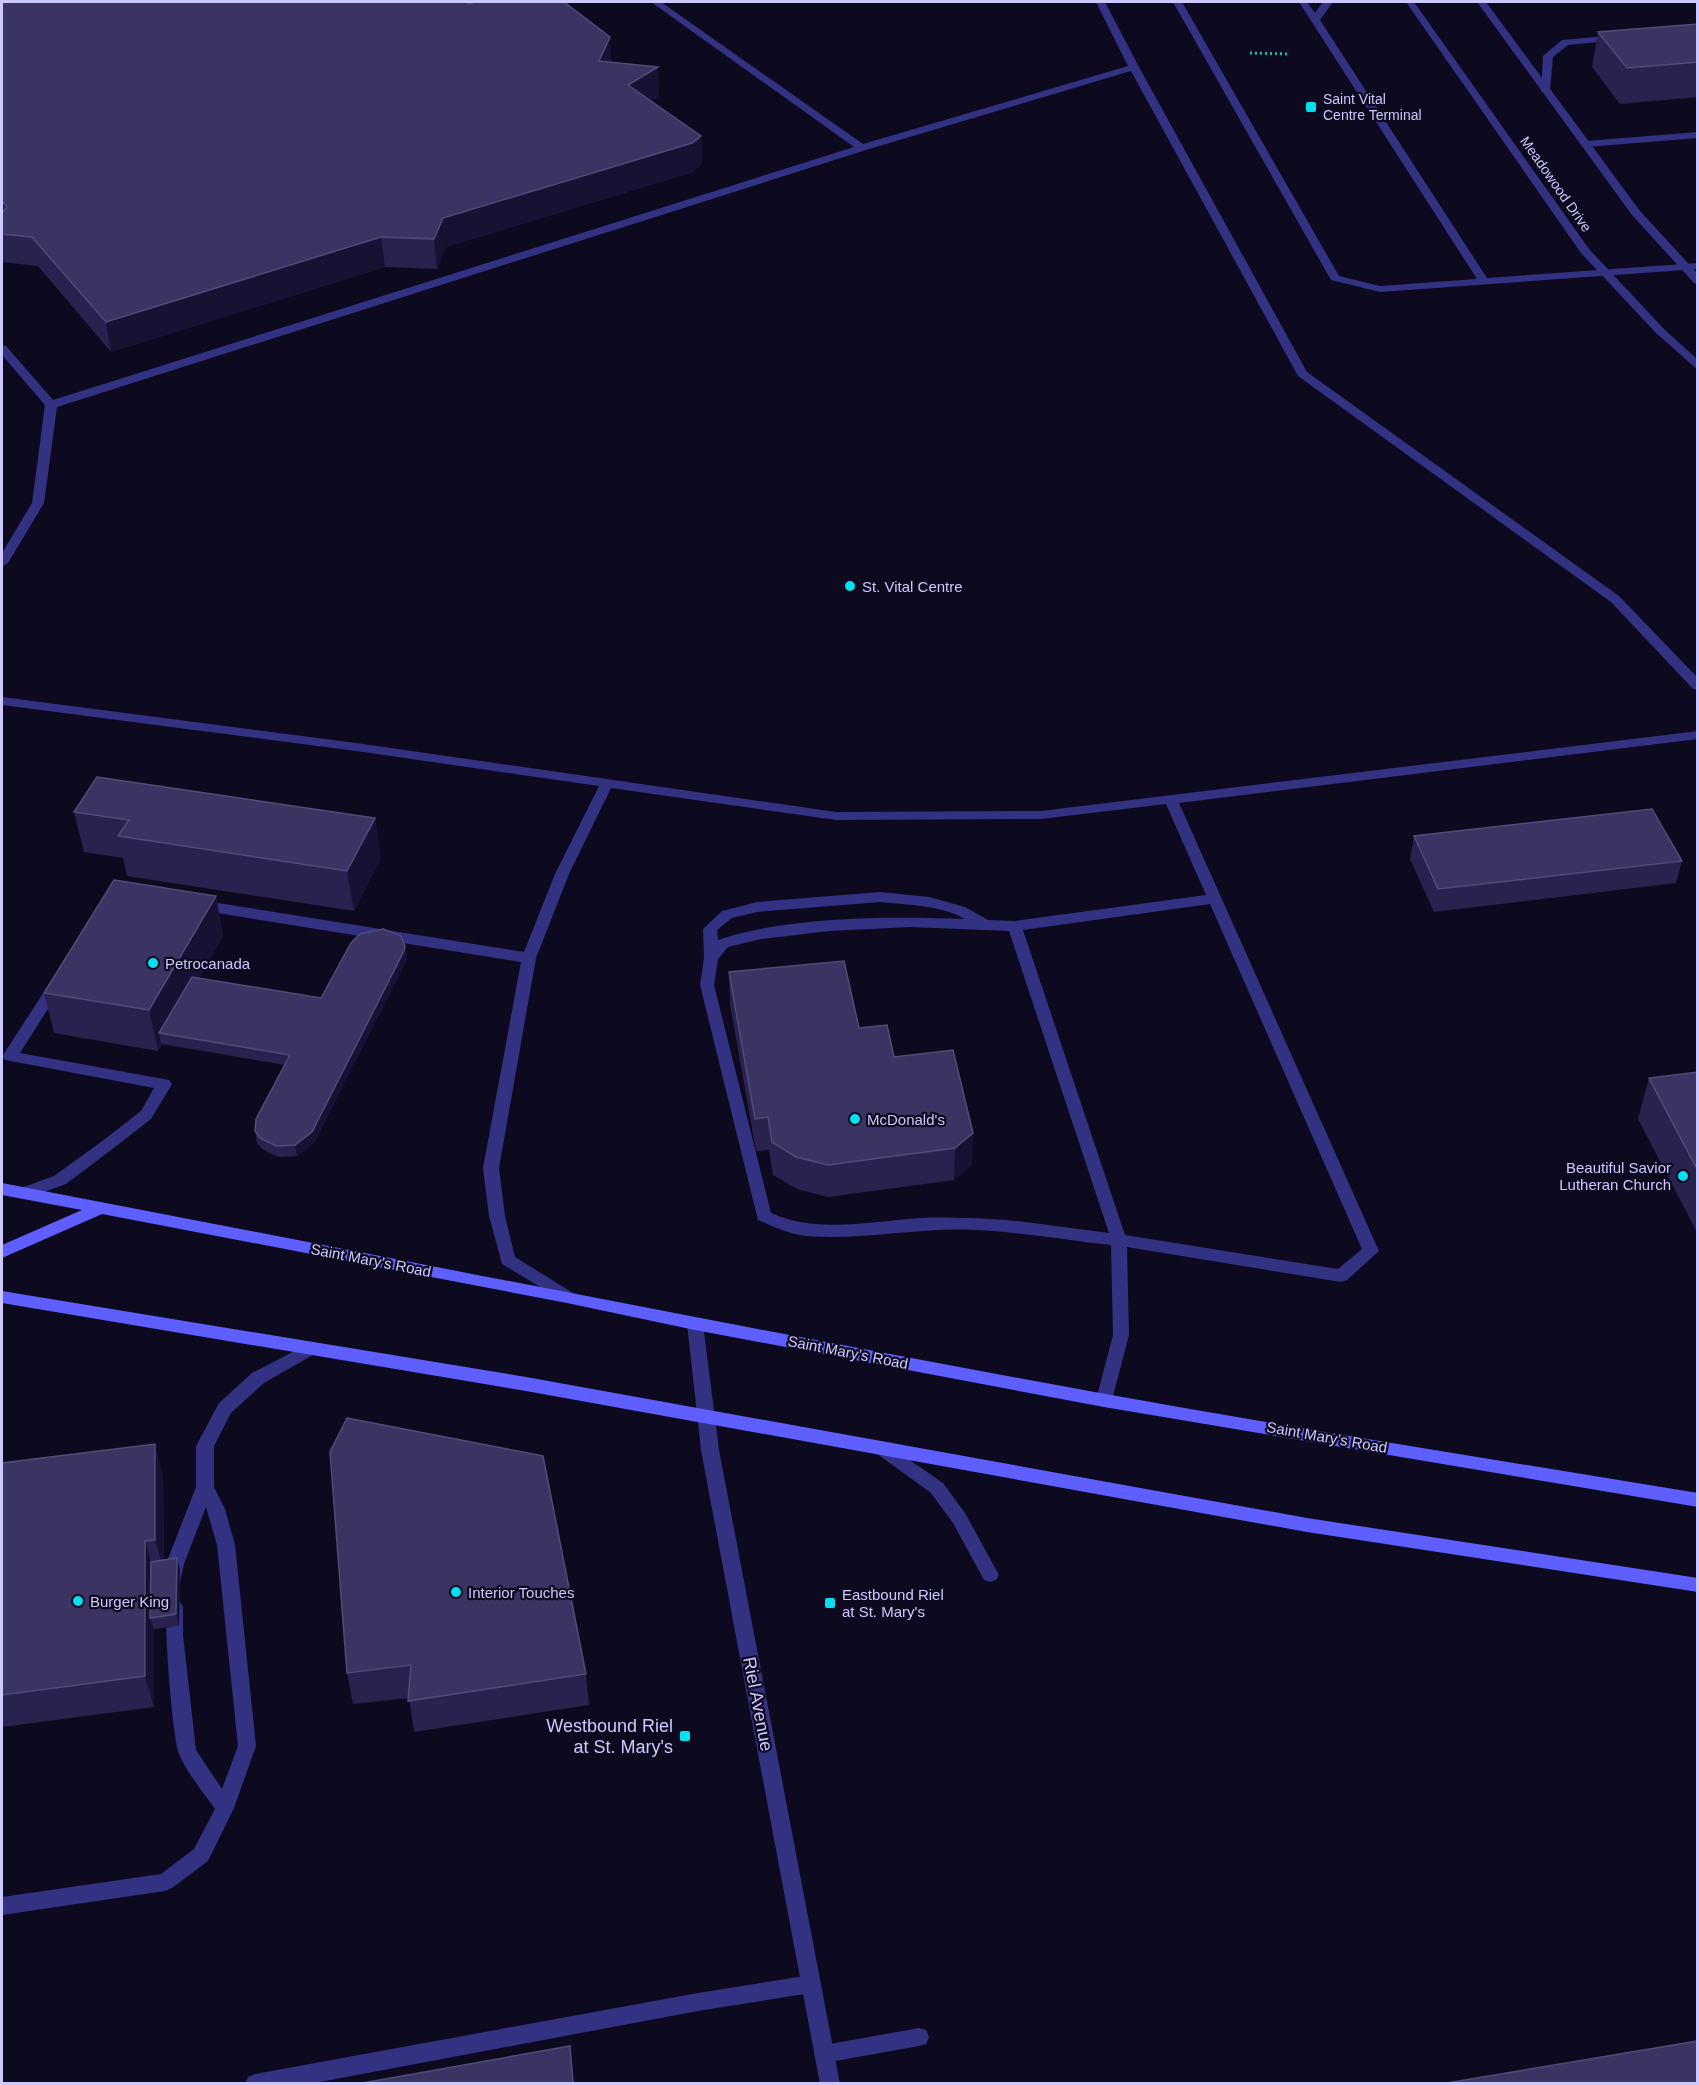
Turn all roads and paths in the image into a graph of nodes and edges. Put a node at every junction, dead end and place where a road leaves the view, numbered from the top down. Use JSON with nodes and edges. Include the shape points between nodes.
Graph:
{"nodes":[{"id":1,"x":655,"y":2,"type":"edge"},
{"id":2,"x":1101,"y":2,"type":"edge"},
{"id":3,"x":1177,"y":2,"type":"edge"},
{"id":4,"x":1303,"y":2,"type":"edge"},
{"id":5,"x":1328,"y":2,"type":"edge"},
{"id":6,"x":1410,"y":2,"type":"edge"},
{"id":7,"x":1480,"y":2,"type":"edge"},
{"id":8,"x":1315,"y":20,"type":"junction"},
{"id":9,"x":1630,"y":37,"type":"edge"},
{"id":10,"x":1245,"y":53,"type":"dead end"},
{"id":11,"x":1297,"y":54,"type":"dead end"},
{"id":12,"x":1134,"y":67,"type":"junction"},
{"id":13,"x":1545,"y":90,"type":"junction"},
{"id":14,"x":1698,"y":135,"type":"edge"},
{"id":15,"x":1586,"y":144,"type":"junction"},
{"id":16,"x":862,"y":148,"type":"junction"},
{"id":17,"x":1698,"y":266,"type":"edge"},
{"id":18,"x":1684,"y":268,"type":"junction"},
{"id":19,"x":1606,"y":275,"type":"junction"},
{"id":20,"x":1698,"y":281,"type":"edge"},
{"id":21,"x":1485,"y":283,"type":"junction"},
{"id":22,"x":2,"y":348,"type":"edge"},
{"id":23,"x":1698,"y":367,"type":"edge"},
{"id":24,"x":51,"y":405,"type":"junction"},
{"id":25,"x":2,"y":563,"type":"edge"},
{"id":26,"x":1698,"y":686,"type":"edge"},
{"id":27,"x":2,"y":701,"type":"edge"},
{"id":28,"x":1698,"y":735,"type":"edge"},
{"id":29,"x":607,"y":783,"type":"junction"},
{"id":30,"x":1171,"y":800,"type":"junction"},
{"id":31,"x":1215,"y":899,"type":"junction"},
{"id":32,"x":186,"y":903,"type":"edge"},
{"id":33,"x":987,"y":926,"type":"junction"},
{"id":34,"x":1015,"y":927,"type":"junction"},
{"id":35,"x":529,"y":958,"type":"junction"},
{"id":36,"x":711,"y":958,"type":"junction"},
{"id":37,"x":66,"y":969,"type":"edge"},
{"id":38,"x":2,"y":1189,"type":"edge"},
{"id":39,"x":24,"y":1193,"type":"junction"},
{"id":40,"x":101,"y":1208,"type":"junction"},
{"id":41,"x":1119,"y":1240,"type":"junction"},
{"id":42,"x":2,"y":1252,"type":"edge"},
{"id":43,"x":2,"y":1297,"type":"edge"},
{"id":44,"x":567,"y":1297,"type":"junction"},
{"id":45,"x":695,"y":1324,"type":"junction"},
{"id":46,"x":312,"y":1348,"type":"junction"},
{"id":47,"x":1104,"y":1400,"type":"junction"},
{"id":48,"x":707,"y":1416,"type":"junction"},
{"id":49,"x":882,"y":1448,"type":"junction"},
{"id":50,"x":205,"y":1487,"type":"junction"},
{"id":51,"x":1698,"y":1500,"type":"edge"},
{"id":52,"x":990,"y":1575,"type":"dead end"},
{"id":53,"x":1698,"y":1585,"type":"edge"},
{"id":54,"x":225,"y":1808,"type":"junction"},
{"id":55,"x":2,"y":1906,"type":"edge"},
{"id":56,"x":811,"y":1983,"type":"junction"},
{"id":57,"x":920,"y":2037,"type":"dead end"},
{"id":58,"x":824,"y":2054,"type":"junction"},
{"id":59,"x":255,"y":2084,"type":"edge"},
{"id":60,"x":830,"y":2084,"type":"edge"}],
"edges":[{"from":1,"to":16,"type":"street"},
{"from":2,"to":12,"type":"street"},
{"from":3,"to":21,"type":"street","via":[[1335,278],[1380,290]]},
{"from":4,"to":8,"type":"street"},
{"from":5,"to":8,"type":"street"},
{"from":6,"to":19,"type":"street","name":"Meadowood Drive","via":[[1585,251]]},
{"from":7,"to":13,"type":"street"},
{"from":8,"to":21,"type":"street"},
{"from":9,"to":13,"type":"street","via":[[1565,42],[1548,56]]},
{"from":10,"to":11,"type":"path"},
{"from":12,"to":16,"type":"street"},
{"from":12,"to":26,"type":"street","via":[[1302,374],[1615,599]]},
{"from":13,"to":15,"type":"street"},
{"from":14,"to":15,"type":"street"},
{"from":15,"to":18,"type":"street","via":[[1636,213]]},
{"from":16,"to":24,"type":"street"},
{"from":17,"to":18,"type":"street"},
{"from":18,"to":19,"type":"street"},
{"from":18,"to":20,"type":"street"},
{"from":19,"to":21,"type":"street"},
{"from":19,"to":23,"type":"street","name":"Meadowood Drive"},
{"from":22,"to":24,"type":"street"},
{"from":24,"to":25,"type":"street","via":[[38,503]]},
{"from":27,"to":29,"type":"street"},
{"from":28,"to":30,"type":"street"},
{"from":29,"to":30,"type":"street","via":[[836,816],[1041,815]]},
{"from":29,"to":35,"type":"street","via":[[562,874]]},
{"from":30,"to":31,"type":"street"},
{"from":31,"to":34,"type":"street"},
{"from":31,"to":41,"type":"street","via":[[1371,1251],[1341,1276]]},
{"from":32,"to":35,"type":"street"},
{"from":33,"to":34,"type":"street"},
{"from":33,"to":36,"type":"street","via":[[910,922],[795,930],[723,943]]},
{"from":33,"to":36,"type":"street","via":[[960,910],[880,897],[767,906],[727,914],[710,929]]},
{"from":34,"to":41,"type":"street"},
{"from":35,"to":44,"type":"street","via":[[491,1168],[508,1260]]},
{"from":36,"to":41,"type":"street","via":[[707,985],[764,1216],[806,1230],[975,1224]]},
{"from":37,"to":39,"type":"street","via":[[10,1056],[164,1084],[146,1115],[60,1180]]},
{"from":38,"to":39,"type":"main road","name":"Saint Mary’s Road"},
{"from":39,"to":40,"type":"main road","name":"Saint Mary’s Road"},
{"from":40,"to":42,"type":"main road"},
{"from":40,"to":44,"type":"main road","name":"Saint Mary’s Road"},
{"from":41,"to":47,"type":"street","via":[[1121,1335]]},
{"from":43,"to":46,"type":"main road"},
{"from":44,"to":45,"type":"main road","name":"Saint Mary’s Road"},
{"from":45,"to":47,"type":"main road","name":"Saint Mary’s Road"},
{"from":45,"to":48,"type":"street","name":"Riel Avenue"},
{"from":46,"to":48,"type":"main road"},
{"from":46,"to":50,"type":"street","via":[[258,1378],[225,1408],[205,1446]]},
{"from":47,"to":51,"type":"main road","name":"Saint Mary’s Road"},
{"from":48,"to":49,"type":"main road"},
{"from":48,"to":56,"type":"street","name":"Riel Avenue","via":[[712,1460]]},
{"from":49,"to":52,"type":"street","via":[[937,1488],[959,1518]]},
{"from":49,"to":53,"type":"main road","via":[[1307,1525]]},
{"from":50,"to":54,"type":"street","via":[[226,1545],[247,1746]]},
{"from":50,"to":54,"type":"street","via":[[175,1564],[174,1635],[187,1752]]},
{"from":54,"to":55,"type":"street","via":[[201,1855],[165,1882]]},
{"from":56,"to":58,"type":"street","name":"Riel Avenue"},
{"from":56,"to":59,"type":"street"},
{"from":57,"to":58,"type":"street"},
{"from":58,"to":60,"type":"street","name":"Riel Avenue"}]}
